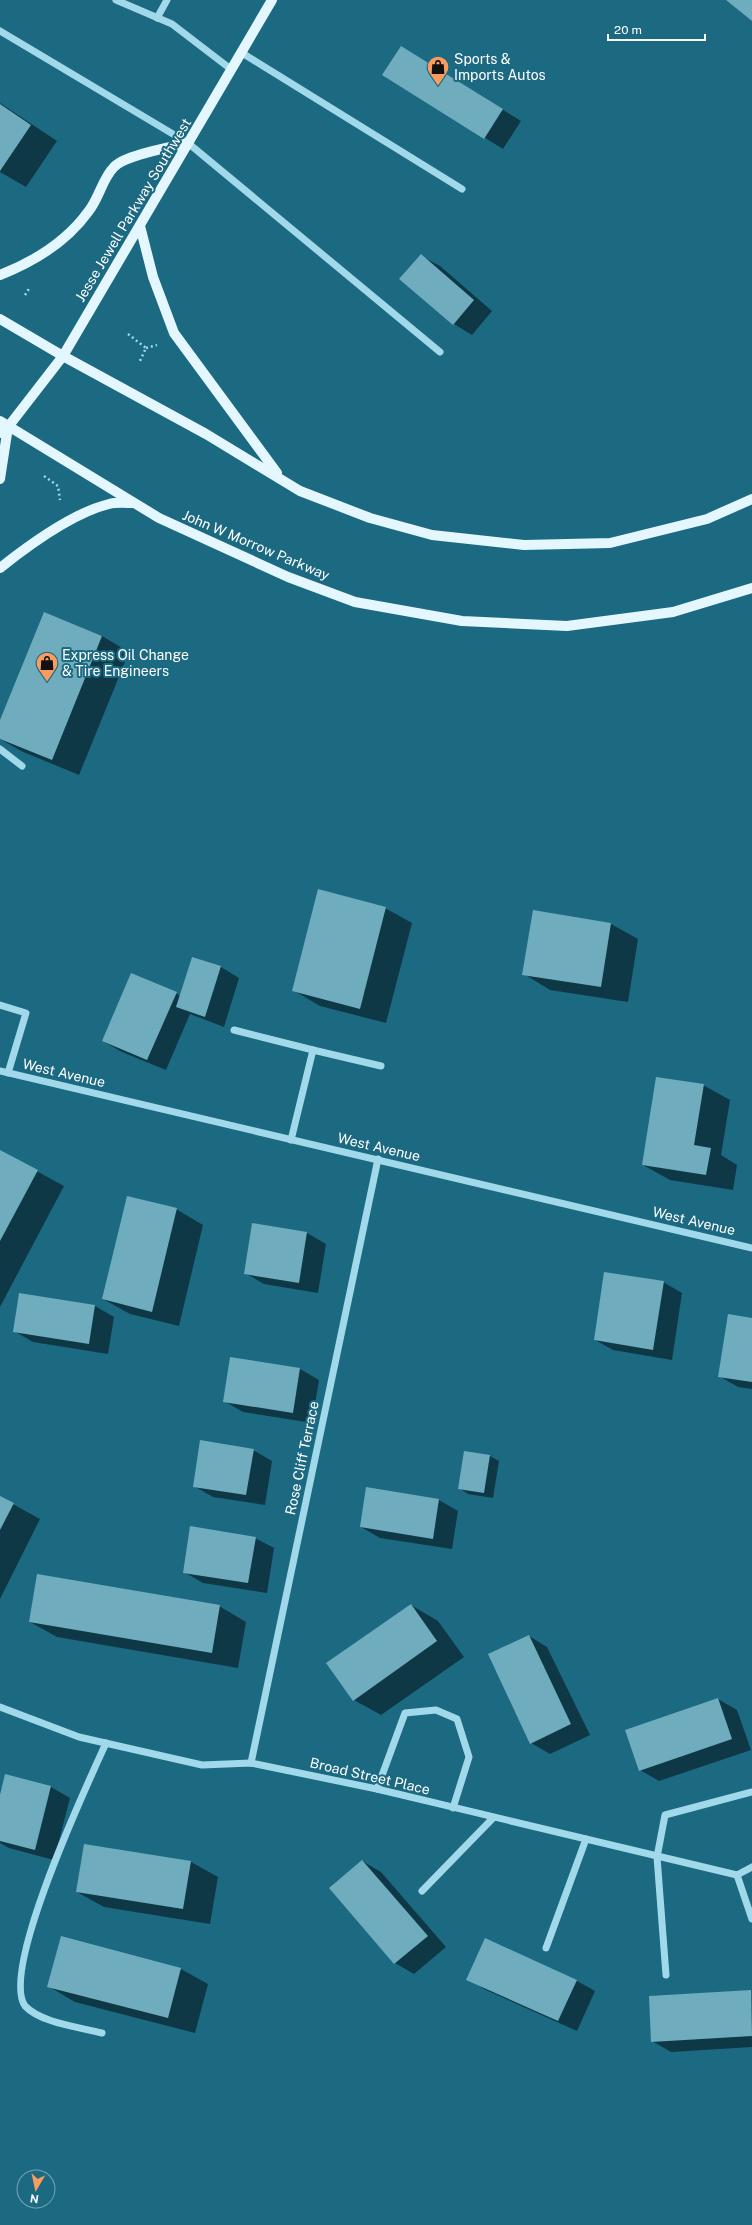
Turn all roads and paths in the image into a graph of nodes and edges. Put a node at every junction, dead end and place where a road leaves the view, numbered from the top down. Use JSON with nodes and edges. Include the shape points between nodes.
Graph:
{"nodes":[{"id":1,"x":116,"y":0,"type":"edge"},
{"id":2,"x":167,"y":0,"type":"edge"},
{"id":3,"x":272,"y":0,"type":"edge"},
{"id":4,"x":157,"y":18,"type":"junction"},
{"id":5,"x":0,"y":31,"type":"edge"},
{"id":6,"x":242,"y":53,"type":"junction"},
{"id":7,"x":232,"y":70,"type":"junction"},
{"id":8,"x":188,"y":143,"type":"junction"},
{"id":9,"x":462,"y":189,"type":"dead end"},
{"id":10,"x":140,"y":226,"type":"junction"},
{"id":11,"x":0,"y":274,"type":"edge"},
{"id":12,"x":0,"y":319,"type":"edge"},
{"id":13,"x":128,"y":334,"type":"dead end"},
{"id":14,"x":440,"y":352,"type":"dead end"},
{"id":15,"x":63,"y":356,"type":"junction"},
{"id":16,"x":139,"y":363,"type":"dead end"},
{"id":17,"x":3,"y":427,"type":"edge"},
{"id":18,"x":42,"y":475,"type":"dead end"},
{"id":19,"x":280,"y":478,"type":"junction"},
{"id":20,"x":0,"y":479,"type":"edge"},
{"id":21,"x":752,"y":499,"type":"edge"},
{"id":22,"x":133,"y":503,"type":"junction"},
{"id":23,"x":61,"y":506,"type":"dead end"},
{"id":24,"x":0,"y":568,"type":"edge"},
{"id":25,"x":752,"y":588,"type":"edge"},
{"id":26,"x":0,"y":750,"type":"edge"},
{"id":27,"x":22,"y":766,"type":"dead end"},
{"id":28,"x":0,"y":1005,"type":"edge"},
{"id":29,"x":234,"y":1030,"type":"dead end"},
{"id":30,"x":313,"y":1050,"type":"junction"},
{"id":31,"x":381,"y":1066,"type":"dead end"},
{"id":32,"x":0,"y":1071,"type":"edge"},
{"id":33,"x":8,"y":1073,"type":"junction"},
{"id":34,"x":291,"y":1140,"type":"junction"},
{"id":35,"x":378,"y":1160,"type":"junction"},
{"id":36,"x":752,"y":1248,"type":"edge"},
{"id":37,"x":0,"y":1707,"type":"edge"},
{"id":38,"x":106,"y":1743,"type":"junction"},
{"id":39,"x":251,"y":1763,"type":"junction"},
{"id":40,"x":377,"y":1789,"type":"junction"},
{"id":41,"x":752,"y":1792,"type":"edge"},
{"id":42,"x":453,"y":1808,"type":"junction"},
{"id":43,"x":493,"y":1818,"type":"junction"},
{"id":44,"x":586,"y":1839,"type":"junction"},
{"id":45,"x":657,"y":1857,"type":"junction"},
{"id":46,"x":752,"y":1867,"type":"edge"},
{"id":47,"x":737,"y":1875,"type":"junction"},
{"id":48,"x":422,"y":1890,"type":"dead end"},
{"id":49,"x":752,"y":1919,"type":"edge"},
{"id":50,"x":546,"y":1948,"type":"dead end"},
{"id":51,"x":666,"y":1975,"type":"dead end"},
{"id":52,"x":102,"y":2033,"type":"dead end"}],
"edges":[{"from":1,"to":4,"type":"street"},
{"from":2,"to":4,"type":"street"},
{"from":3,"to":6,"type":"main road","name":"Jesse Jewell Parkway Southwest"},
{"from":4,"to":7,"type":"street","via":[[172,24]]},
{"from":5,"to":8,"type":"street"},
{"from":6,"to":7,"type":"main road","name":"Jesse Jewell Parkway Southwest"},
{"from":6,"to":9,"type":"street"},
{"from":7,"to":8,"type":"main road","name":"Jesse Jewell Parkway Southwest"},
{"from":8,"to":10,"type":"main road","name":"Jesse Jewell Parkway Southwest"},
{"from":8,"to":11,"type":"main road","via":[[135,156],[114,166],[89,212],[55,246],[18,268]]},
{"from":8,"to":14,"type":"street"},
{"from":10,"to":15,"type":"main road","name":"Jesse Jewell Parkway Southwest"},
{"from":10,"to":19,"type":"main road","via":[[153,277],[174,333]]},
{"from":12,"to":15,"type":"main road"},
{"from":13,"to":16,"type":"path","via":[[146,348]]},
{"from":15,"to":17,"type":"main road","name":"Jesse Jewell Parkway Southwest"},
{"from":15,"to":19,"type":"main road","via":[[206,434]]},
{"from":17,"to":20,"type":"main road","name":"Jesse Jewell Parkway Southwest"},
{"from":17,"to":22,"type":"main road","name":"John W Morrow Parkway"},
{"from":18,"to":23,"type":"path","via":[[58,486]]},
{"from":19,"to":21,"type":"main road","via":[[300,491],[370,518],[432,535],[524,545],[610,542],[707,519]]},
{"from":22,"to":24,"type":"main road","via":[[110,504],[86,512]]},
{"from":22,"to":25,"type":"main road","name":"John W Morrow Parkway","via":[[159,518],[288,577],[355,602],[462,621],[567,626],[674,612]]},
{"from":26,"to":27,"type":"street"},
{"from":28,"to":33,"type":"street","via":[[26,1013]]},
{"from":29,"to":30,"type":"street"},
{"from":30,"to":31,"type":"street"},
{"from":30,"to":34,"type":"street"},
{"from":32,"to":33,"type":"street","name":"West Avenue"},
{"from":33,"to":34,"type":"street","name":"West Avenue"},
{"from":34,"to":35,"type":"street","name":"West Avenue"},
{"from":35,"to":36,"type":"street","name":"West Avenue"},
{"from":35,"to":39,"type":"street","name":"Rose Cliff Terrace"},
{"from":37,"to":38,"type":"street","name":"Broad Street Place","via":[[79,1737]]},
{"from":38,"to":39,"type":"street","name":"Broad Street Place","via":[[202,1765]]},
{"from":38,"to":52,"type":"street","via":[[46,1877],[29,1926],[20,1965],[19,1986],[24,2005],[39,2017]]},
{"from":39,"to":40,"type":"street","name":"Broad Street Place"},
{"from":40,"to":42,"type":"street","name":"Broad Street Place"},
{"from":40,"to":42,"type":"street","via":[[405,1713],[436,1710],[457,1719],[469,1757]]},
{"from":41,"to":45,"type":"street","via":[[665,1815]]},
{"from":42,"to":43,"type":"street","name":"Broad Street Place"},
{"from":43,"to":44,"type":"street","name":"Broad Street Place"},
{"from":43,"to":48,"type":"street"},
{"from":44,"to":45,"type":"street","name":"Broad Street Place"},
{"from":44,"to":50,"type":"street"},
{"from":45,"to":47,"type":"street","name":"Broad Street Place"},
{"from":45,"to":51,"type":"street"},
{"from":46,"to":47,"type":"street"},
{"from":47,"to":49,"type":"street"}]}
